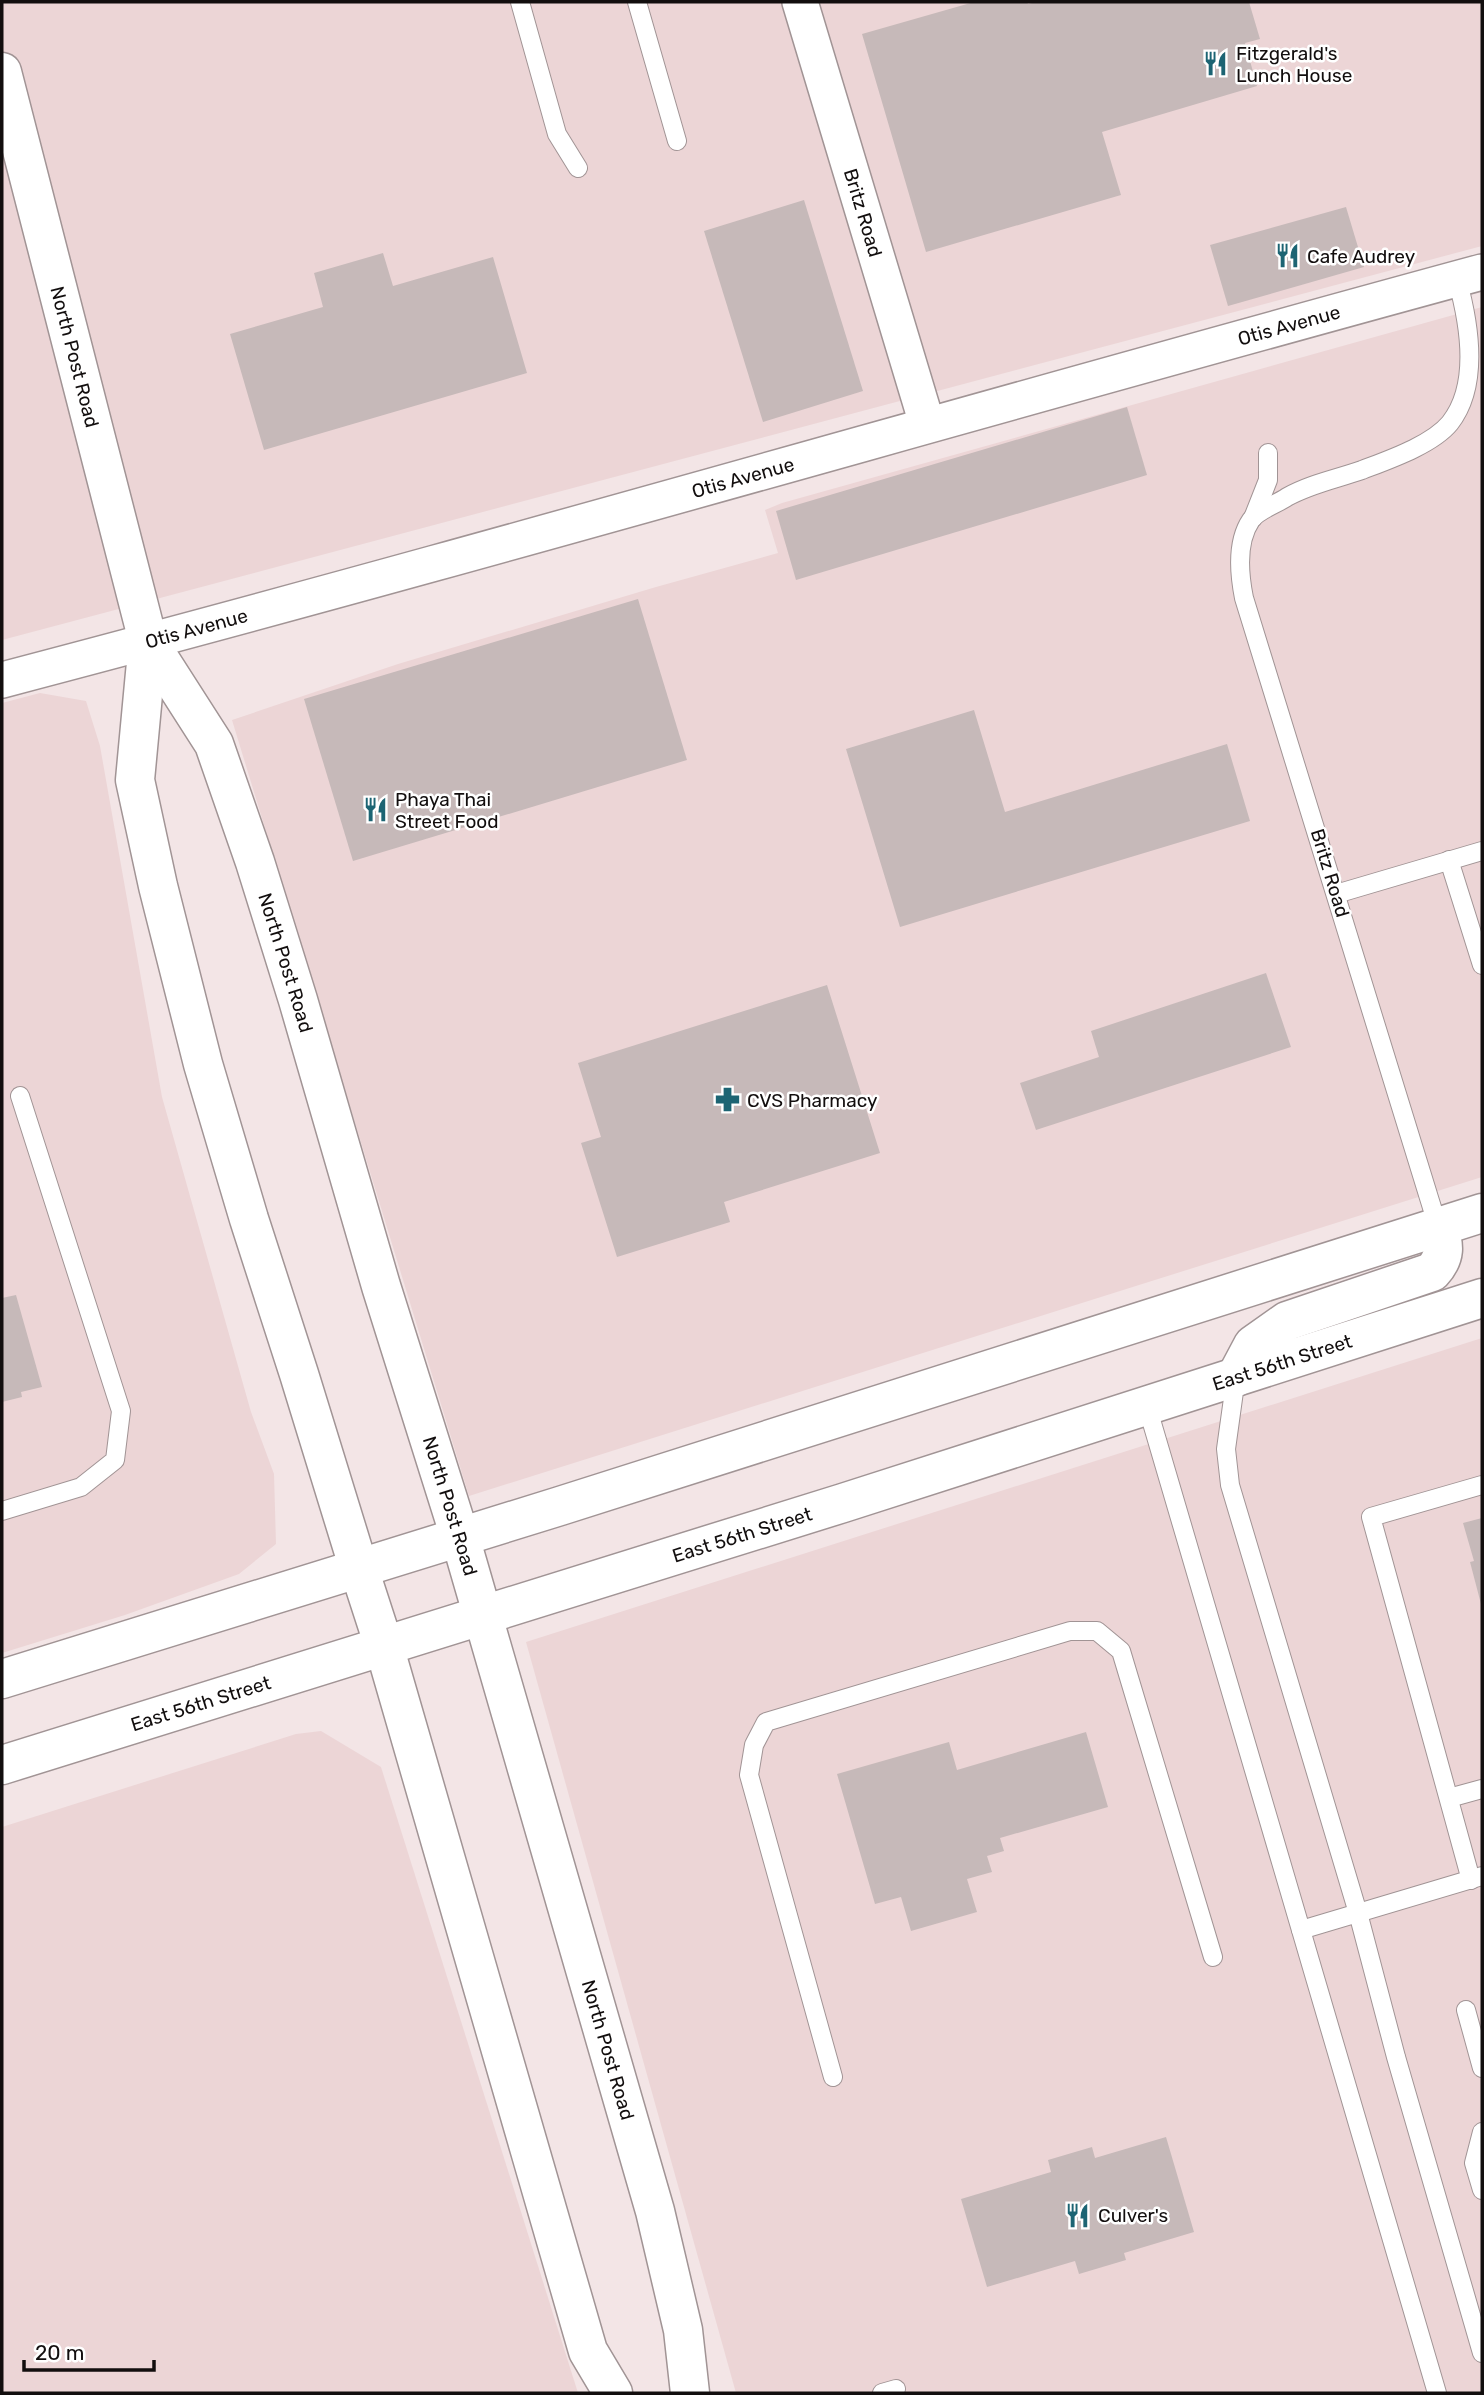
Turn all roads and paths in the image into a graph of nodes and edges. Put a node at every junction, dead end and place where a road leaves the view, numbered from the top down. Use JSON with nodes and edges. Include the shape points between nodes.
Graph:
{"nodes":[{"id":1,"x":520,"y":2,"type":"edge"},
{"id":2,"x":637,"y":2,"type":"edge"},
{"id":3,"x":800,"y":2,"type":"edge"},
{"id":4,"x":2,"y":72,"type":"edge"},
{"id":5,"x":677,"y":141,"type":"dead end"},
{"id":6,"x":578,"y":169,"type":"dead end"},
{"id":7,"x":1470,"y":276,"type":"edge"},
{"id":8,"x":927,"y":424,"type":"junction"},
{"id":9,"x":1268,"y":453,"type":"dead end"},
{"id":10,"x":1252,"y":518,"type":"junction"},
{"id":11,"x":148,"y":641,"type":"junction"},
{"id":12,"x":2,"y":680,"type":"edge"},
{"id":13,"x":1482,"y":850,"type":"edge"},
{"id":14,"x":1449,"y":860,"type":"junction"},
{"id":15,"x":1336,"y":894,"type":"junction"},
{"id":16,"x":1482,"y":965,"type":"edge"},
{"id":17,"x":20,"y":1096,"type":"dead end"},
{"id":18,"x":1482,"y":1213,"type":"edge"},
{"id":19,"x":1438,"y":1227,"type":"junction"},
{"id":20,"x":1482,"y":1298,"type":"edge"},
{"id":21,"x":1236,"y":1377,"type":"junction"},
{"id":22,"x":1147,"y":1406,"type":"junction"},
{"id":23,"x":1482,"y":1485,"type":"edge"},
{"id":24,"x":2,"y":1511,"type":"edge"},
{"id":25,"x":460,"y":1537,"type":"junction"},
{"id":26,"x":359,"y":1569,"type":"junction"},
{"id":27,"x":482,"y":1616,"type":"junction"},
{"id":28,"x":384,"y":1646,"type":"junction"},
{"id":29,"x":2,"y":1679,"type":"edge"},
{"id":30,"x":2,"y":1765,"type":"edge"},
{"id":31,"x":1482,"y":1789,"type":"edge"},
{"id":32,"x":1450,"y":1798,"type":"junction"},
{"id":33,"x":1477,"y":1878,"type":"edge"},
{"id":34,"x":1358,"y":1913,"type":"junction"},
{"id":35,"x":1301,"y":1930,"type":"junction"},
{"id":36,"x":1213,"y":1957,"type":"dead end"},
{"id":37,"x":1466,"y":2010,"type":"dead end"},
{"id":38,"x":1482,"y":2068,"type":"edge"},
{"id":39,"x":833,"y":2077,"type":"dead end"},
{"id":40,"x":1482,"y":2132,"type":"edge"},
{"id":41,"x":1482,"y":2190,"type":"edge"},
{"id":42,"x":1482,"y":2353,"type":"edge"},
{"id":43,"x":613,"y":2393,"type":"edge"},
{"id":44,"x":690,"y":2393,"type":"edge"},
{"id":45,"x":1437,"y":2393,"type":"edge"}],
"edges":[{"from":1,"to":6,"type":"lane","via":[[557,134]]},
{"from":2,"to":5,"type":"lane"},
{"from":3,"to":8,"type":"street","name":"Britz Road"},
{"from":4,"to":11,"type":"main road","name":"North Post Road"},
{"from":7,"to":8,"type":"street","name":"Otis Avenue"},
{"from":7,"to":10,"type":"lane","via":[[1464,304],[1471,362],[1465,391],[1450,423],[1420,447],[1301,489]]},
{"from":8,"to":11,"type":"street","name":"Otis Avenue","via":[[704,490]]},
{"from":9,"to":10,"type":"lane","name":"Britz Road","via":[[1268,480]]},
{"from":10,"to":15,"type":"lane","name":"Britz Road","via":[[1241,551],[1244,598]]},
{"from":11,"to":12,"type":"street","name":"Otis Avenue"},
{"from":11,"to":25,"type":"main road","name":"North Post Road","via":[[214,744],[298,1000]]},
{"from":11,"to":26,"type":"main road","name":"North Post Road","via":[[135,780],[158,886],[233,1167]]},
{"from":13,"to":14,"type":"lane"},
{"from":14,"to":15,"type":"lane"},
{"from":14,"to":16,"type":"lane"},
{"from":15,"to":19,"type":"lane","name":"Britz Road"},
{"from":17,"to":24,"type":"lane","via":[[121,1411],[115,1460],[81,1488]]},
{"from":18,"to":19,"type":"main road"},
{"from":19,"to":21,"type":"main road","via":[[1444,1254],[1432,1272],[1287,1321],[1252,1345]]},
{"from":19,"to":25,"type":"main road"},
{"from":20,"to":21,"type":"main road","name":"East 56th Street"},
{"from":21,"to":22,"type":"main road","name":"East 56th Street"},
{"from":21,"to":34,"type":"lane","via":[[1226,1449],[1230,1485]]},
{"from":22,"to":27,"type":"main road","name":"East 56th Street"},
{"from":22,"to":35,"type":"lane"},
{"from":23,"to":32,"type":"lane","via":[[1371,1517]]},
{"from":25,"to":26,"type":"main road"},
{"from":25,"to":27,"type":"main road","name":"North Post Road"},
{"from":26,"to":28,"type":"main road","name":"North Post Road"},
{"from":26,"to":29,"type":"main road"},
{"from":27,"to":28,"type":"main road","name":"East 56th Street"},
{"from":27,"to":44,"type":"main road","name":"North Post Road","via":[[654,2211],[683,2330]]},
{"from":28,"to":30,"type":"main road","name":"East 56th Street"},
{"from":28,"to":43,"type":"main road","name":"North Post Road","via":[[563,2272],[588,2351]]},
{"from":31,"to":32,"type":"lane"},
{"from":32,"to":33,"type":"lane"},
{"from":33,"to":34,"type":"lane"},
{"from":34,"to":35,"type":"lane"},
{"from":34,"to":42,"type":"lane"},
{"from":35,"to":45,"type":"lane"},
{"from":36,"to":39,"type":"lane","via":[[1121,1651],[1097,1631],[1070,1631],[766,1722],[754,1745],[749,1775]]},
{"from":37,"to":38,"type":"lane"},
{"from":40,"to":41,"type":"lane","via":[[1474,2164]]}]}
